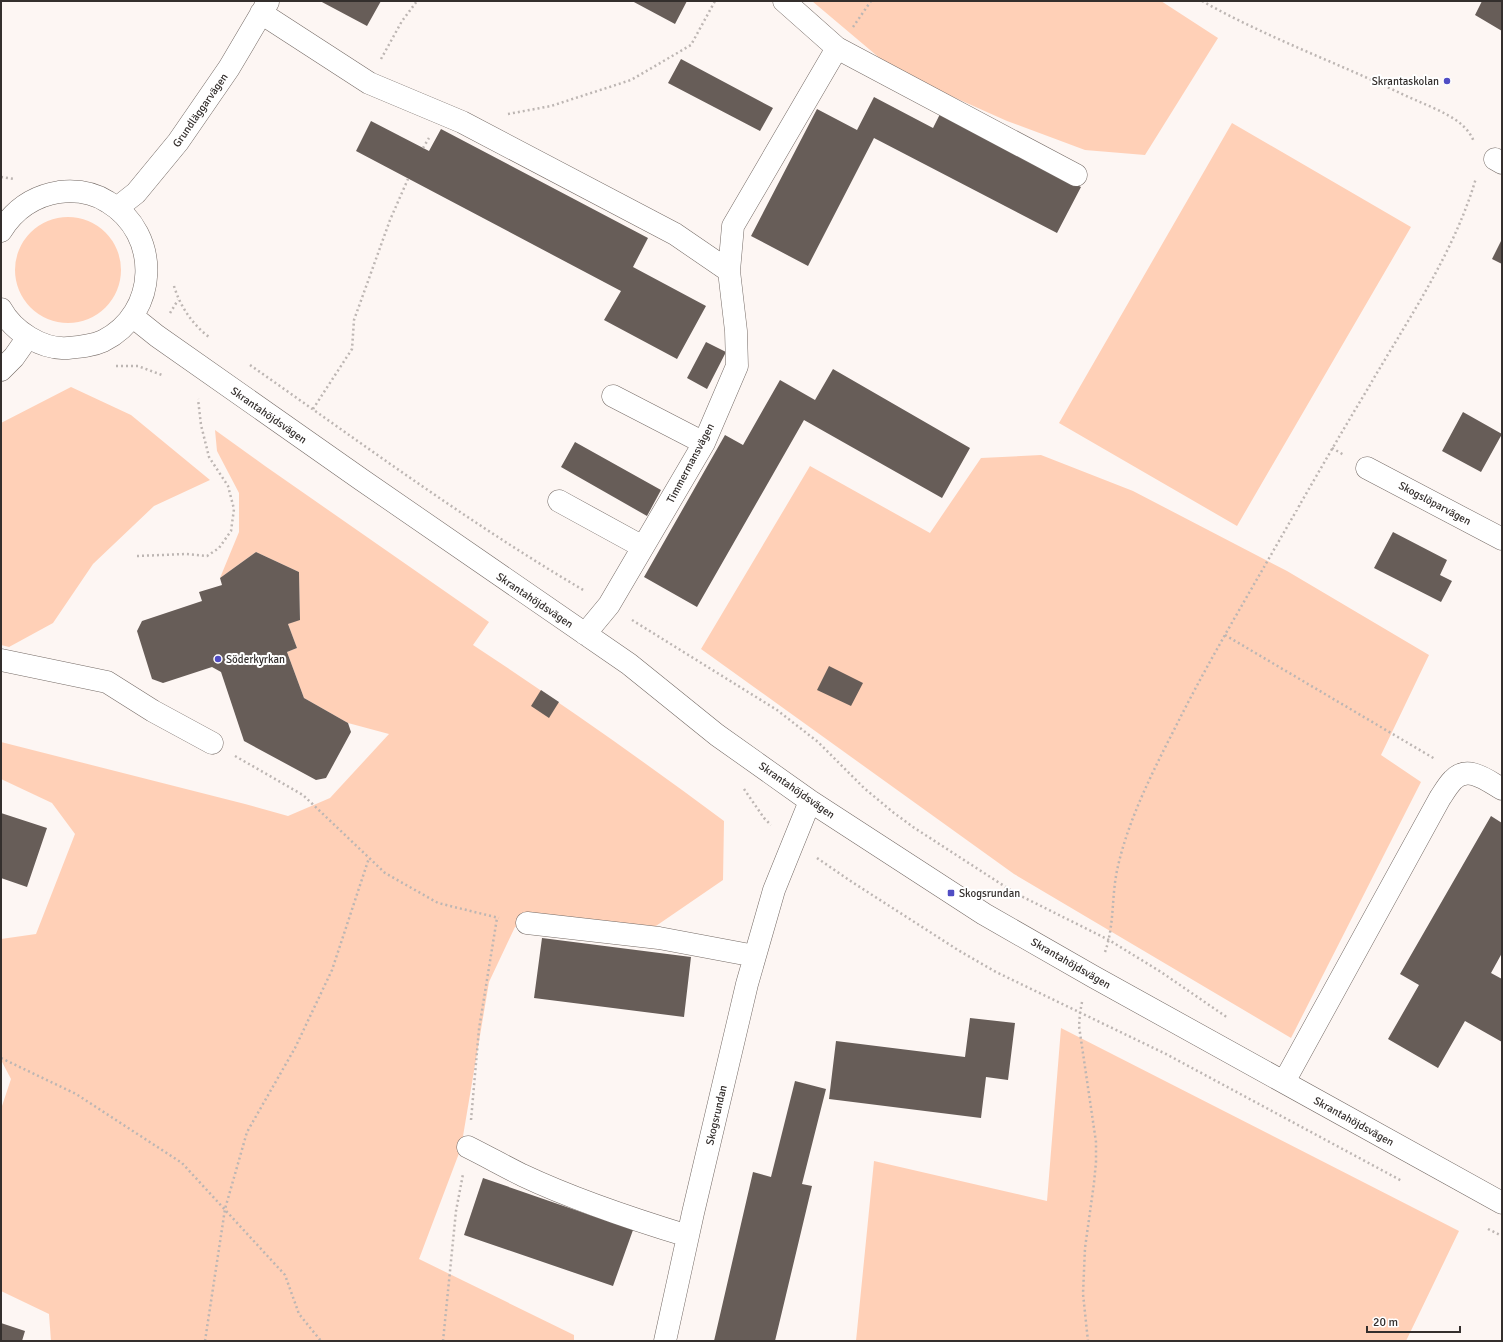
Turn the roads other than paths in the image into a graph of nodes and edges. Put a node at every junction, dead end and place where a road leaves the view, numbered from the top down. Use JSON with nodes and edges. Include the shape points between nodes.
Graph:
{"nodes":[{"id":1,"x":784,"y":1,"type":"edge"},
{"id":2,"x":265,"y":7,"type":"edge"},
{"id":3,"x":837,"y":48,"type":"junction"},
{"id":4,"x":1076,"y":175,"type":"dead end"},
{"id":5,"x":117,"y":208,"type":"junction"},
{"id":6,"x":3,"y":224,"type":"edge"},
{"id":7,"x":729,"y":271,"type":"junction"},
{"id":8,"x":1,"y":309,"type":"edge"},
{"id":9,"x":132,"y":316,"type":"junction"},
{"id":10,"x":28,"y":337,"type":"junction"},
{"id":11,"x":1,"y":370,"type":"edge"},
{"id":12,"x":613,"y":396,"type":"dead end"},
{"id":13,"x":704,"y":443,"type":"junction"},
{"id":14,"x":1368,"y":468,"type":"dead end"},
{"id":15,"x":560,"y":500,"type":"dead end"},
{"id":16,"x":1502,"y":539,"type":"edge"},
{"id":17,"x":644,"y":547,"type":"junction"},
{"id":18,"x":585,"y":634,"type":"junction"},
{"id":19,"x":1,"y":660,"type":"edge"},
{"id":20,"x":212,"y":743,"type":"road end"},
{"id":21,"x":1502,"y":789,"type":"edge"},
{"id":22,"x":810,"y":801,"type":"junction"},
{"id":23,"x":527,"y":923,"type":"road end"},
{"id":24,"x":755,"y":956,"type":"junction"},
{"id":25,"x":1284,"y":1082,"type":"junction"},
{"id":26,"x":468,"y":1147,"type":"dead end"},
{"id":27,"x":1502,"y":1203,"type":"edge"},
{"id":28,"x":688,"y":1236,"type":"junction"},
{"id":29,"x":665,"y":1341,"type":"edge"}],
"edges":[{"from":1,"to":3,"type":"street"},
{"from":2,"to":5,"type":"street","name":"Grundläggarvägen","via":[[229,68],[178,142],[136,193]]},
{"from":2,"to":7,"type":"street","via":[[368,83],[469,125],[675,234]]},
{"from":3,"to":4,"type":"street"},
{"from":3,"to":7,"type":"street","name":"Timmermansvägen","via":[[733,226]]},
{"from":5,"to":6,"type":"street","via":[[85,193],[51,193],[34,199]]},
{"from":5,"to":9,"type":"street","via":[[131,222],[141,239],[147,259],[147,279],[142,298]]},
{"from":7,"to":13,"type":"street","name":"Timmermansvägen","via":[[737,366]]},
{"from":8,"to":10,"type":"street","via":[[14,327]]},
{"from":9,"to":10,"type":"street","via":[[120,330],[103,341],[84,347],[46,345]]},
{"from":9,"to":18,"type":"street","name":"Skrantahöjdsvägen","via":[[156,336]]},
{"from":10,"to":11,"type":"street"},
{"from":12,"to":13,"type":"street"},
{"from":13,"to":17,"type":"street","name":"Timmermansvägen"},
{"from":14,"to":16,"type":"street","name":"Skogslöparvägen"},
{"from":15,"to":17,"type":"street"},
{"from":17,"to":18,"type":"street","name":"Timmermansvägen","via":[[608,605]]},
{"from":18,"to":22,"type":"street","name":"Skrantahöjdsvägen","via":[[629,664],[717,735]]},
{"from":19,"to":20,"type":"street","via":[[107,682]]},
{"from":21,"to":25,"type":"street","via":[[1480,776],[1469,773],[1460,774],[1453,779],[1440,798]]},
{"from":22,"to":24,"type":"street","name":"Skogsrundan","via":[[774,890]]},
{"from":22,"to":25,"type":"street","name":"Skrantahöjdsvägen","via":[[984,914]]},
{"from":23,"to":24,"type":"street","via":[[659,938]]},
{"from":24,"to":28,"type":"street","name":"Skogsrundan"},
{"from":25,"to":27,"type":"street","name":"Skrantahöjdsvägen"},
{"from":26,"to":28,"type":"street","via":[[522,1175],[586,1202]]},
{"from":28,"to":29,"type":"street","name":"Skogsrundan"}]}
